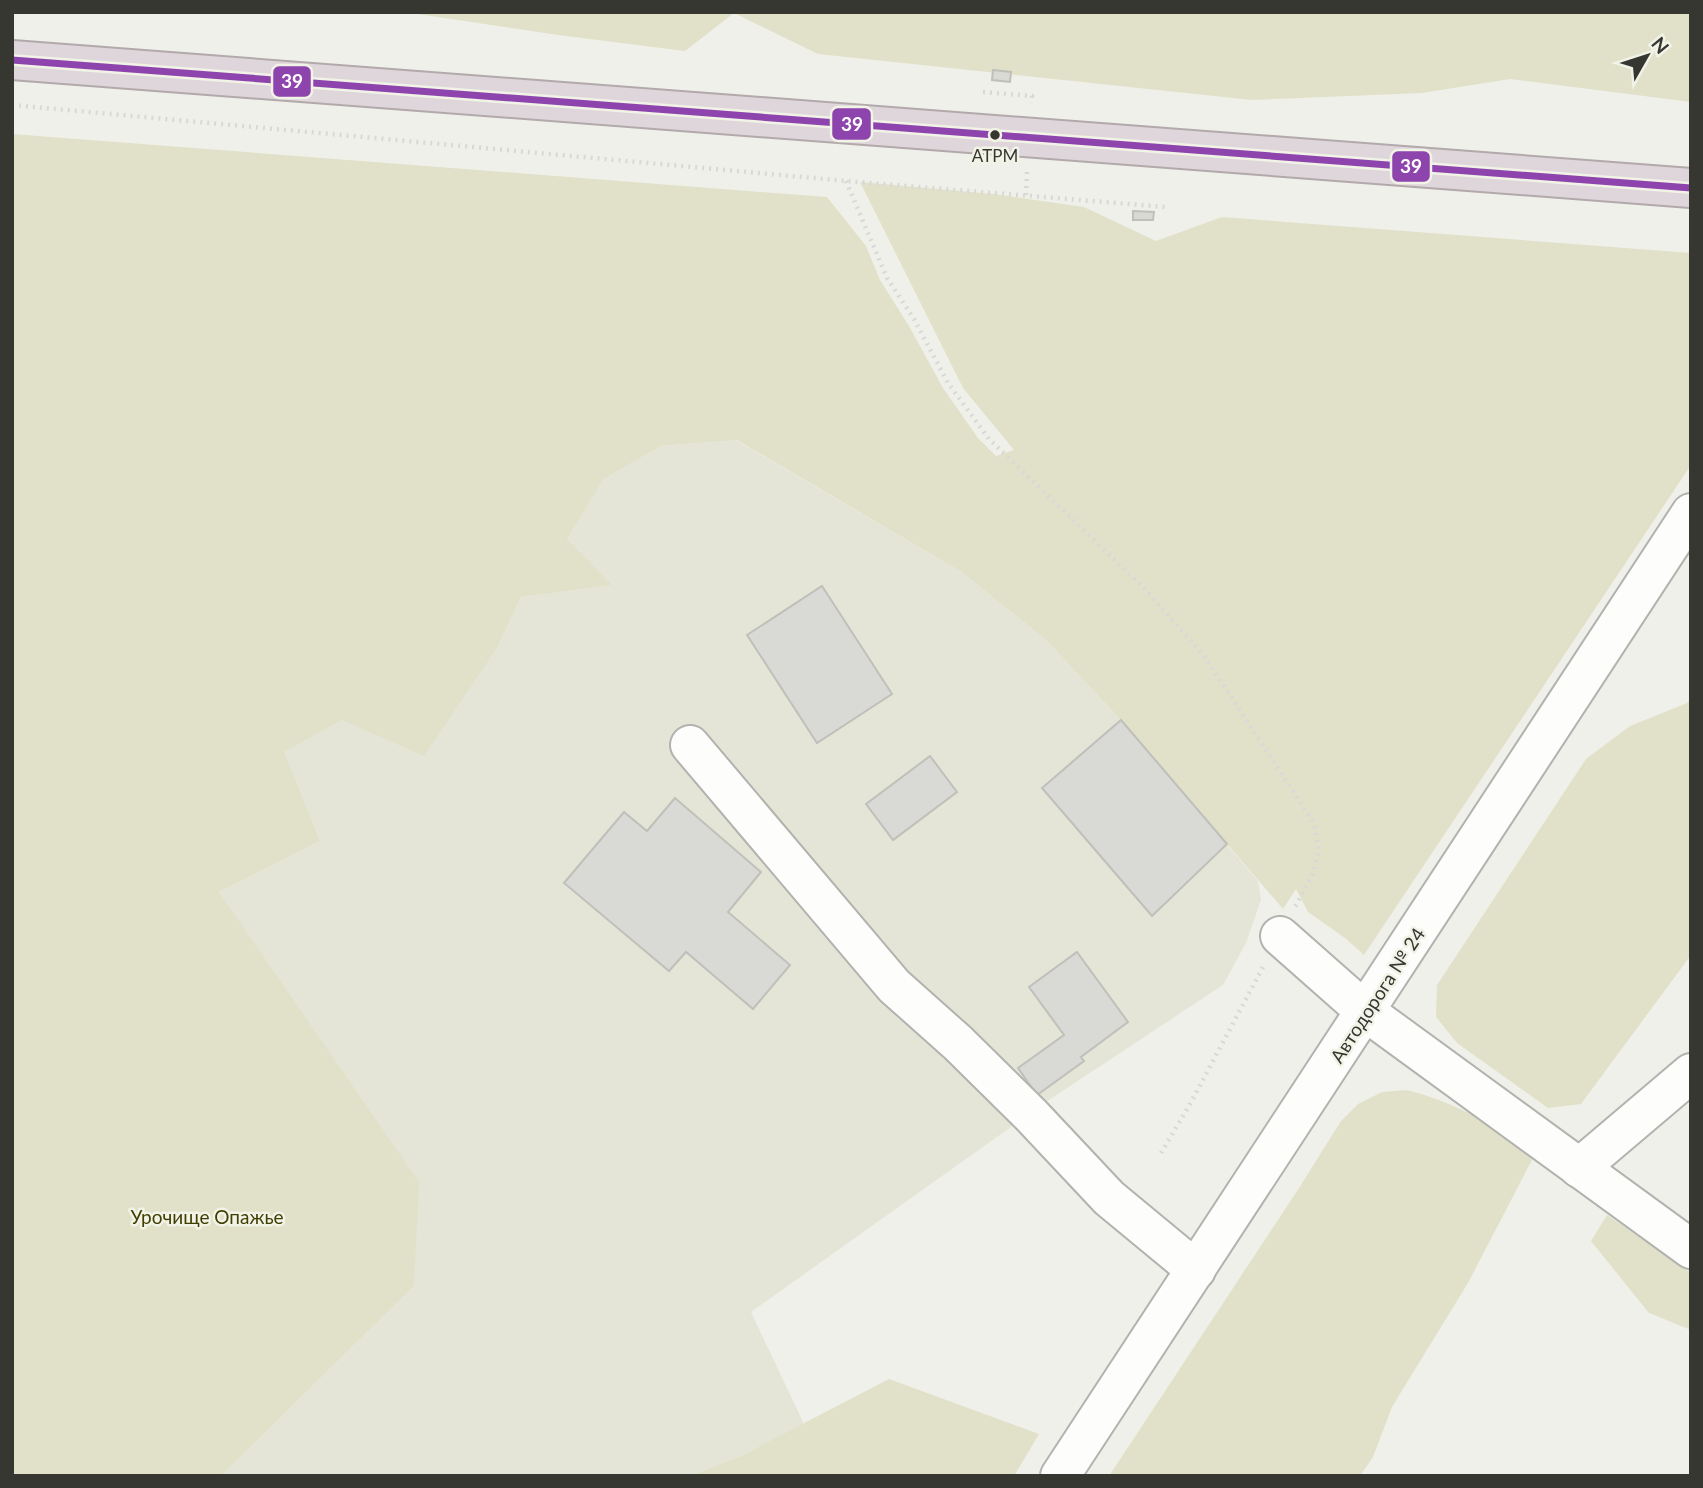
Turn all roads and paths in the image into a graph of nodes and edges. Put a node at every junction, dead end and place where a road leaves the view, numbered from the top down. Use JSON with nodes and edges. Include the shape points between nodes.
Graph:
{"nodes":[{"id":1,"x":12,"y":60,"type":"edge"},
{"id":2,"x":12,"y":104,"type":"edge"},
{"id":3,"x":846,"y":181,"type":"junction"},
{"id":4,"x":1691,"y":188,"type":"edge"},
{"id":5,"x":1166,"y":207,"type":"dead end"},
{"id":6,"x":1691,"y":513,"type":"edge"},
{"id":7,"x":690,"y":745,"type":"dead end"},
{"id":8,"x":1280,"y":936,"type":"junction"},
{"id":9,"x":1366,"y":1012,"type":"junction"},
{"id":10,"x":1691,"y":1073,"type":"edge"},
{"id":11,"x":1161,"y":1153,"type":"dead end"},
{"id":12,"x":1579,"y":1167,"type":"junction"},
{"id":13,"x":1691,"y":1249,"type":"edge"},
{"id":14,"x":1196,"y":1270,"type":"junction"},
{"id":15,"x":1060,"y":1476,"type":"edge"}],
"edges":[{"from":1,"to":4,"type":"highway"},
{"from":2,"to":3,"type":"path"},
{"from":3,"to":5,"type":"path"},
{"from":3,"to":8,"type":"path","via":[[887,278],[948,383],[989,439],[1146,590],[1204,656],[1314,823],[1320,849],[1313,873]]},
{"from":6,"to":9,"type":"street","name":"Автодорога № 24"},
{"from":7,"to":14,"type":"street","via":[[894,986],[1022,1106],[1109,1198]]},
{"from":8,"to":9,"type":"street"},
{"from":8,"to":11,"type":"path"},
{"from":9,"to":12,"type":"street"},
{"from":9,"to":14,"type":"street","name":"Автодорога № 24"},
{"from":10,"to":12,"type":"street"},
{"from":12,"to":13,"type":"street"},
{"from":14,"to":15,"type":"street","name":"Автодорога № 24"}]}
